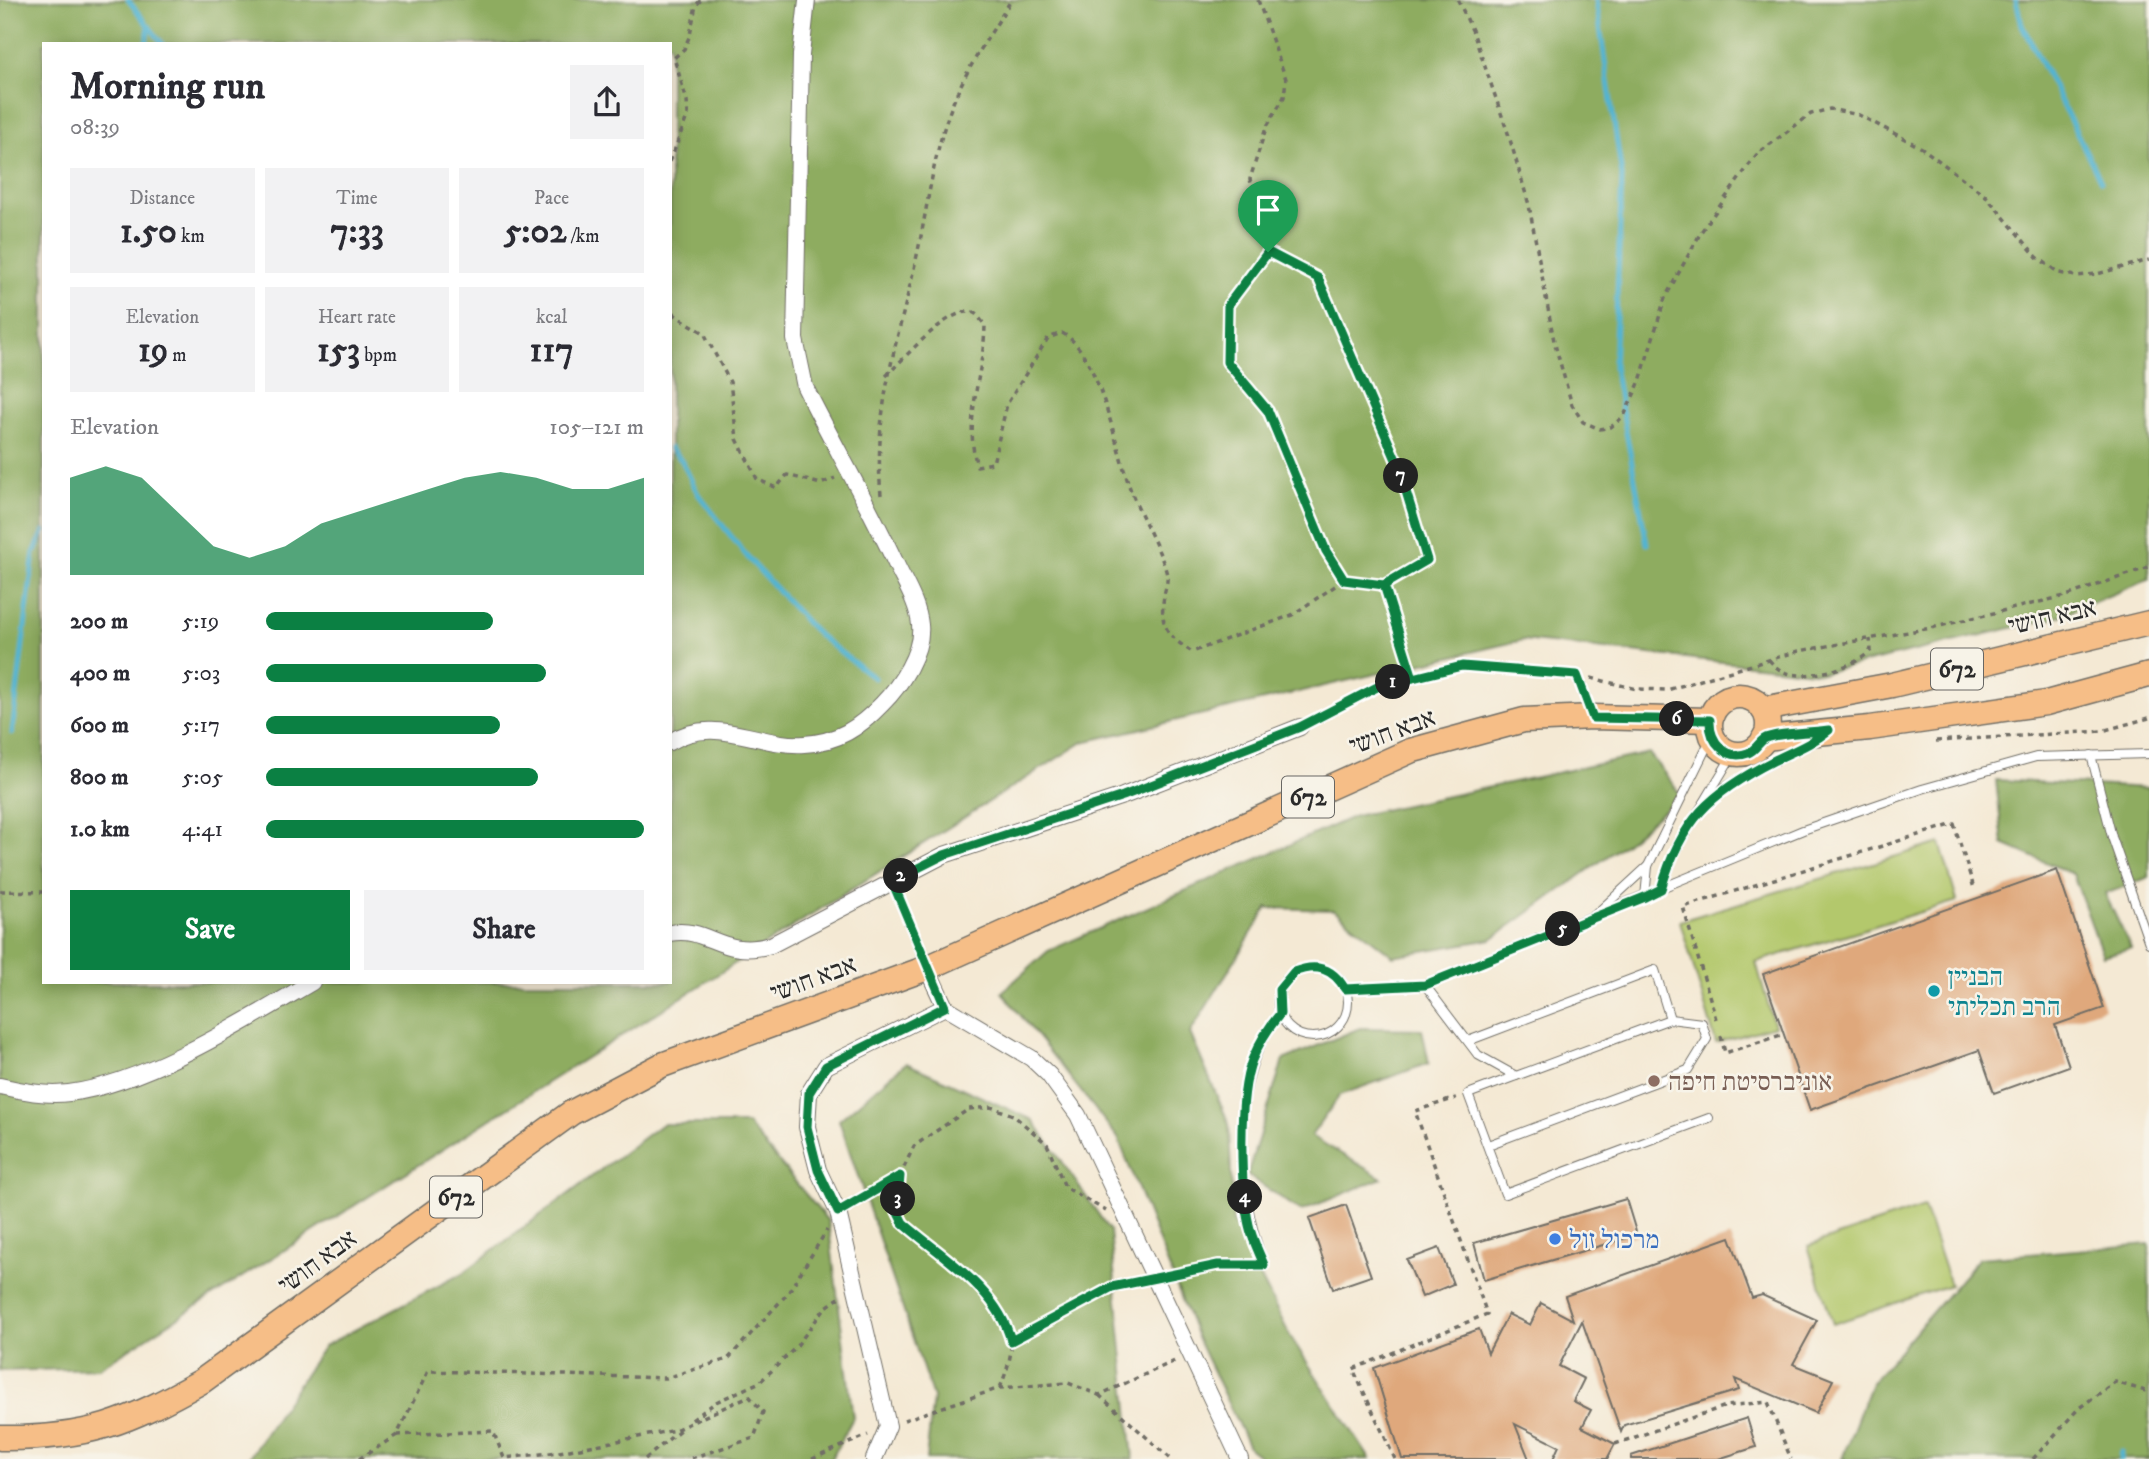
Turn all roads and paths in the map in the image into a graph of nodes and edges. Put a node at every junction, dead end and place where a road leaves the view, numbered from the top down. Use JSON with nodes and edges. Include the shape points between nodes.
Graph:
{"nodes":[{"id":1,"x":701,"y":0,"type":"edge"},
{"id":2,"x":807,"y":0,"type":"edge"},
{"id":3,"x":1011,"y":0,"type":"edge"},
{"id":4,"x":1258,"y":0,"type":"edge"},
{"id":5,"x":1458,"y":0,"type":"edge"},
{"id":6,"x":672,"y":157,"type":"edge"},
{"id":7,"x":1268,"y":252,"type":"junction"},
{"id":8,"x":2149,"y":260,"type":"edge"},
{"id":9,"x":672,"y":308,"type":"edge"},
{"id":10,"x":886,"y":376,"type":"junction"},
{"id":11,"x":850,"y":472,"type":"junction"},
{"id":12,"x":882,"y":500,"type":"dead end"},
{"id":13,"x":2149,"y":567,"type":"edge"},
{"id":14,"x":1344,"y":580,"type":"junction"},
{"id":15,"x":1384,"y":585,"type":"junction"},
{"id":16,"x":2149,"y":624,"type":"edge"},
{"id":17,"x":1870,"y":639,"type":"junction"},
{"id":18,"x":1769,"y":660,"type":"junction"},
{"id":19,"x":1577,"y":675,"type":"junction"},
{"id":20,"x":2149,"y":675,"type":"edge"},
{"id":21,"x":1413,"y":678,"type":"junction"},
{"id":22,"x":1763,"y":709,"type":"junction"},
{"id":23,"x":1593,"y":718,"type":"junction"},
{"id":24,"x":2149,"y":718,"type":"edge"},
{"id":25,"x":1300,"y":727,"type":"joint"},
{"id":26,"x":1711,"y":728,"type":"junction"},
{"id":27,"x":1829,"y":730,"type":"junction"},
{"id":28,"x":1764,"y":738,"type":"junction"},
{"id":29,"x":672,"y":741,"type":"edge"},
{"id":30,"x":1929,"y":742,"type":"dead end"},
{"id":31,"x":1733,"y":754,"type":"junction"},
{"id":32,"x":2149,"y":754,"type":"edge"},
{"id":33,"x":2091,"y":755,"type":"junction"},
{"id":34,"x":1699,"y":809,"type":"junction"},
{"id":35,"x":1648,"y":866,"type":"junction"},
{"id":36,"x":892,"y":881,"type":"junction"},
{"id":37,"x":1974,"y":888,"type":"dead end"},
{"id":38,"x":1661,"y":889,"type":"junction"},
{"id":39,"x":0,"y":891,"type":"edge"},
{"id":40,"x":42,"y":892,"type":"edge"},
{"id":41,"x":1645,"y":897,"type":"junction"},
{"id":42,"x":1592,"y":918,"type":"junction"},
{"id":43,"x":672,"y":933,"type":"edge"},
{"id":44,"x":2149,"y":943,"type":"edge"},
{"id":45,"x":928,"y":968,"type":"junction"},
{"id":46,"x":308,"y":984,"type":"edge"},
{"id":47,"x":1425,"y":985,"type":"junction"},
{"id":48,"x":1345,"y":989,"type":"junction"},
{"id":49,"x":945,"y":1007,"type":"junction"},
{"id":50,"x":1280,"y":1014,"type":"junction"},
{"id":51,"x":1670,"y":1019,"type":"junction"},
{"id":52,"x":1784,"y":1034,"type":"dead end"},
{"id":53,"x":1468,"y":1041,"type":"junction"},
{"id":54,"x":1516,"y":1076,"type":"junction"},
{"id":55,"x":0,"y":1086,"type":"edge"},
{"id":56,"x":1468,"y":1094,"type":"junction"},
{"id":57,"x":1709,"y":1118,"type":"dead end"},
{"id":58,"x":1488,"y":1145,"type":"junction"},
{"id":59,"x":900,"y":1176,"type":"junction"},
{"id":60,"x":1121,"y":1209,"type":"junction"},
{"id":61,"x":838,"y":1212,"type":"junction"},
{"id":62,"x":1153,"y":1279,"type":"junction"},
{"id":63,"x":858,"y":1296,"type":"junction"},
{"id":64,"x":1011,"y":1341,"type":"junction"},
{"id":65,"x":1189,"y":1355,"type":"junction"},
{"id":66,"x":1000,"y":1388,"type":"junction"},
{"id":67,"x":2149,"y":1392,"type":"edge"},
{"id":68,"x":1099,"y":1395,"type":"junction"},
{"id":69,"x":686,"y":1425,"type":"junction"},
{"id":70,"x":888,"y":1426,"type":"junction"},
{"id":71,"x":397,"y":1435,"type":"junction"},
{"id":72,"x":0,"y":1438,"type":"edge"},
{"id":73,"x":1615,"y":1444,"type":"dead end"},
{"id":74,"x":359,"y":1459,"type":"edge"},
{"id":75,"x":645,"y":1459,"type":"edge"},
{"id":76,"x":688,"y":1459,"type":"edge"},
{"id":77,"x":812,"y":1459,"type":"edge"},
{"id":78,"x":874,"y":1459,"type":"edge"},
{"id":79,"x":1171,"y":1459,"type":"edge"},
{"id":80,"x":1240,"y":1459,"type":"edge"},
{"id":81,"x":1395,"y":1459,"type":"edge"},
{"id":82,"x":1791,"y":1459,"type":"edge"},
{"id":83,"x":2034,"y":1459,"type":"edge"}],
"edges":[{"from":1,"to":6,"type":"path","via":[[684,49],[674,58],[688,114]]},
{"from":2,"to":11,"type":"street","via":[[801,55],[795,339],[805,387]]},
{"from":3,"to":10,"type":"path","via":[[954,98],[938,142],[916,263]]},
{"from":4,"to":7,"type":"path","via":[[1286,79],[1284,97],[1266,128],[1250,179]]},
{"from":5,"to":8,"type":"path","via":[[1526,194],[1554,341],[1572,405],[1583,422],[1600,429],[1624,416],[1640,381],[1665,299],[1701,232],[1758,154],[1811,114],[1830,108],[1859,115],[1922,148],[1986,196],[2037,257],[2059,273],[2097,275]]},
{"from":7,"to":14,"type":"path","via":[[1228,305],[1227,362],[1268,411],[1326,551]]},
{"from":7,"to":15,"type":"path","via":[[1318,278],[1397,462],[1427,560]]},
{"from":9,"to":11,"type":"path","via":[[675,315],[704,333],[730,382],[737,439],[757,478],[776,488],[787,475],[821,484]]},
{"from":10,"to":12,"type":"path","via":[[878,463]]},
{"from":10,"to":14,"type":"path","via":[[944,320],[974,313],[985,325],[984,360],[973,402],[970,444],[976,466],[993,463],[1007,404],[1048,338],[1062,333],[1072,337],[1110,417],[1131,490],[1167,576],[1162,610],[1170,638],[1192,652],[1292,615]]},
{"from":11,"to":29,"type":"street","via":[[899,570],[920,627],[918,645],[892,694],[859,727],[828,742],[800,744],[738,732],[704,731]]},
{"from":13,"to":17,"type":"path","via":[[2069,595]]},
{"from":14,"to":15,"type":"path"},
{"from":15,"to":21,"type":"path"},
{"from":16,"to":22,"type":"main road","name":"אבא חושי","number":"672","via":[[1892,685]]},
{"from":17,"to":18,"type":"path"},
{"from":17,"to":18,"type":"path","via":[[1871,650],[1865,657],[1812,674],[1787,673]]},
{"from":18,"to":19,"type":"path","via":[[1667,690],[1637,689]]},
{"from":19,"to":21,"type":"lane","via":[[1462,666]]},
{"from":19,"to":23,"type":"lane"},
{"from":20,"to":27,"type":"main road","number":"672","via":[[2046,703]]},
{"from":21,"to":25,"type":"lane","via":[[1381,685]]},
{"from":22,"to":26,"type":"main road","via":[[1750,698],[1733,697],[1718,705]]},
{"from":22,"to":28,"type":"main road","via":[[1768,724]]},
{"from":23,"to":26,"type":"main road","name":"אבא חושי","number":"672"},
{"from":23,"to":45,"type":"main road","name":"אבא חושי","number":"672","via":[[1524,720],[1410,751]]},
{"from":24,"to":30,"type":"path","via":[[2102,732]]},
{"from":25,"to":36,"type":"street","via":[[1123,796],[944,855]]},
{"from":26,"to":31,"type":"main road","via":[[1716,744]]},
{"from":26,"to":35,"type":"lane"},
{"from":27,"to":28,"type":"main road","number":"672"},
{"from":27,"to":34,"type":"lane","via":[[1725,787]]},
{"from":28,"to":31,"type":"main road","number":"672","via":[[1748,753]]},
{"from":31,"to":34,"type":"lane"},
{"from":32,"to":33,"type":"lane"},
{"from":33,"to":38,"type":"lane","via":[[2036,757],[1922,789],[1803,830]]},
{"from":33,"to":44,"type":"lane","via":[[2112,837]]},
{"from":34,"to":38,"type":"lane","via":[[1675,851]]},
{"from":35,"to":41,"type":"lane"},
{"from":35,"to":42,"type":"lane"},
{"from":36,"to":43,"type":"street","via":[[754,950],[723,947],[685,932]]},
{"from":36,"to":45,"type":"lane"},
{"from":37,"to":52,"type":"path","via":[[1954,824],[1683,907],[1725,1053]]},
{"from":38,"to":41,"type":"lane"},
{"from":39,"to":40,"type":"path"},
{"from":41,"to":42,"type":"lane"},
{"from":42,"to":47,"type":"lane"},
{"from":45,"to":49,"type":"street"},
{"from":45,"to":72,"type":"main road","name":"אבא חושי","number":"672","via":[[662,1065],[571,1113],[202,1381],[145,1413],[92,1432]]},
{"from":46,"to":55,"type":"street","via":[[201,1043],[100,1087],[56,1093]]},
{"from":47,"to":48,"type":"lane"},
{"from":47,"to":53,"type":"lane"},
{"from":48,"to":50,"type":"lane","via":[[1329,971],[1306,967],[1285,980],[1278,1003]]},
{"from":48,"to":50,"type":"lane","via":[[1347,1010],[1325,1034],[1315,1037],[1294,1031]]},
{"from":49,"to":60,"type":"street","via":[[1031,1058],[1049,1075],[1078,1115]]},
{"from":49,"to":61,"type":"street","via":[[826,1066],[809,1093],[807,1127],[812,1148]]},
{"from":50,"to":62,"type":"lane","via":[[1265,1032],[1251,1062],[1243,1121],[1249,1226],[1264,1265],[1218,1265]]},
{"from":51,"to":53,"type":"lane","via":[[1655,970]]},
{"from":51,"to":54,"type":"lane"},
{"from":51,"to":58,"type":"lane","via":[[1702,1023],[1707,1039],[1688,1070]]},
{"from":53,"to":54,"type":"lane","via":[[1478,1055]]},
{"from":54,"to":56,"type":"lane"},
{"from":56,"to":58,"type":"lane"},
{"from":56,"to":81,"type":"path","via":[[1415,1111],[1487,1314],[1353,1369]]},
{"from":57,"to":58,"type":"lane","via":[[1505,1194]]},
{"from":59,"to":60,"type":"path","via":[[914,1146],[969,1109],[991,1107],[1013,1115],[1047,1143],[1065,1187],[1108,1212]]},
{"from":59,"to":61,"type":"path"},
{"from":59,"to":64,"type":"path","via":[[897,1211],[903,1223],[982,1290],[1002,1314]]},
{"from":60,"to":62,"type":"street"},
{"from":61,"to":63,"type":"street"},
{"from":61,"to":71,"type":"path","via":[[788,1293],[728,1359],[667,1378],[428,1371]]},
{"from":62,"to":64,"type":"path","via":[[1112,1287]]},
{"from":62,"to":65,"type":"street"},
{"from":63,"to":69,"type":"path","via":[[844,1294],[825,1308],[796,1347],[760,1382],[716,1402]]},
{"from":63,"to":70,"type":"street"},
{"from":64,"to":66,"type":"path"},
{"from":65,"to":68,"type":"path"},
{"from":65,"to":80,"type":"street"},
{"from":66,"to":68,"type":"path","via":[[1068,1383]]},
{"from":66,"to":70,"type":"path"},
{"from":67,"to":83,"type":"path","via":[[2115,1382],[2079,1408]]},
{"from":68,"to":79,"type":"path"},
{"from":69,"to":71,"type":"path","via":[[559,1452],[504,1458],[493,1431]]},
{"from":69,"to":75,"type":"path"},
{"from":69,"to":76,"type":"path","via":[[749,1396],[763,1412],[754,1438]]},
{"from":70,"to":77,"type":"path"},
{"from":70,"to":78,"type":"street"},
{"from":71,"to":74,"type":"path"},
{"from":73,"to":82,"type":"path","via":[[1726,1406],[1768,1402]]}]}
